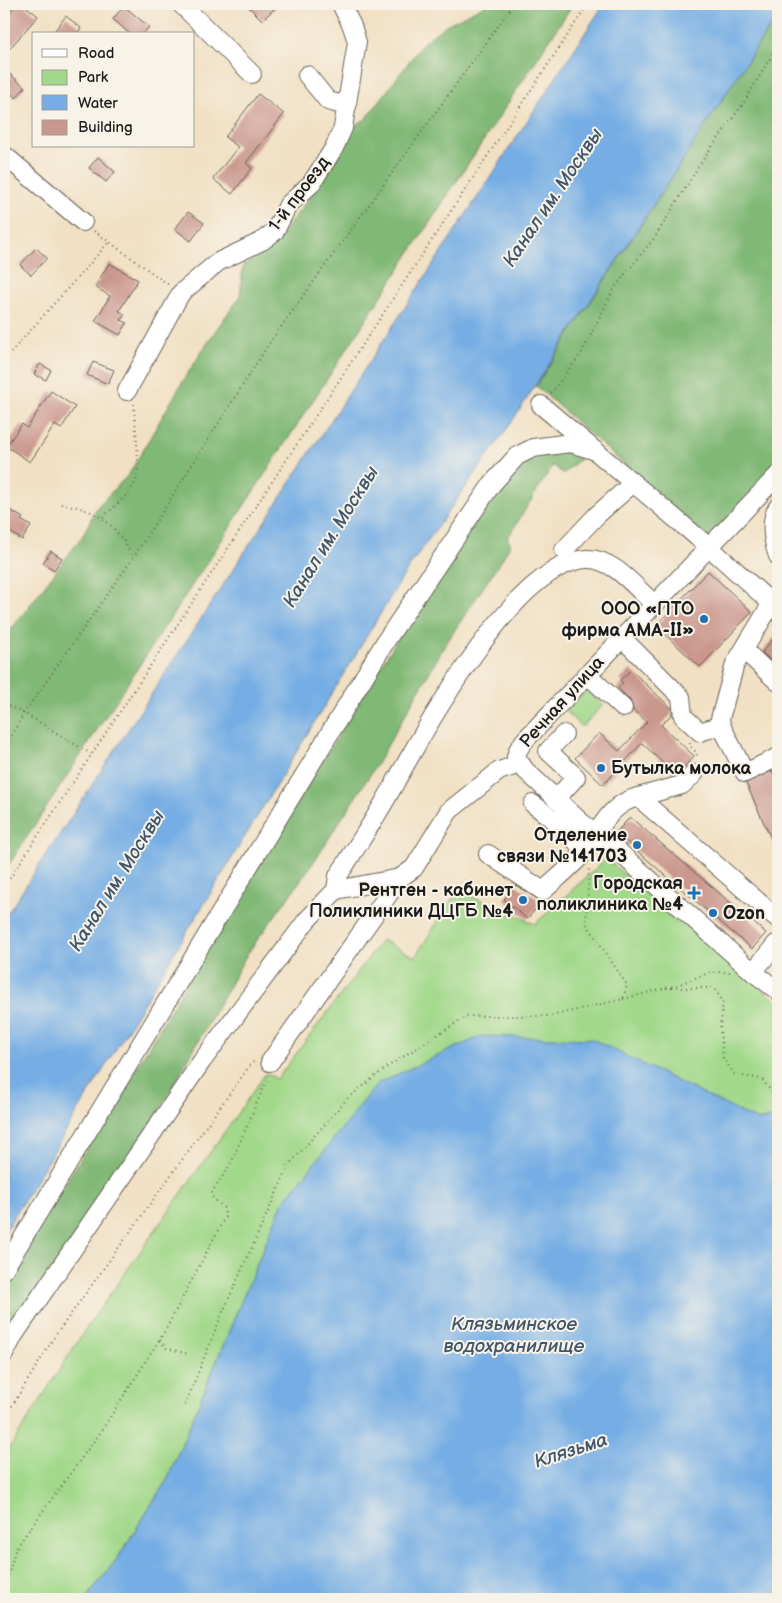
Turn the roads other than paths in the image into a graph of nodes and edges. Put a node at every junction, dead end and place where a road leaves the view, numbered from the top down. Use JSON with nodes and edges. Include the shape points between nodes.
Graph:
{"nodes":[{"id":1,"x":181,"y":4,"type":"edge"},
{"id":2,"x":341,"y":4,"type":"edge"},
{"id":3,"x":252,"y":74,"type":"dead end"},
{"id":4,"x":307,"y":75,"type":"dead end"},
{"id":5,"x":347,"y":106,"type":"junction"},
{"id":6,"x":4,"y":155,"type":"edge"},
{"id":7,"x":83,"y":222,"type":"road end"},
{"id":8,"x":127,"y":391,"type":"road end"},
{"id":9,"x":541,"y":405,"type":"road end"},
{"id":10,"x":596,"y":451,"type":"junction"},
{"id":11,"x":778,"y":475,"type":"edge"},
{"id":12,"x":632,"y":484,"type":"junction"},
{"id":13,"x":778,"y":507,"type":"edge"},
{"id":14,"x":709,"y":547,"type":"junction"},
{"id":15,"x":564,"y":550,"type":"dead end"},
{"id":16,"x":778,"y":556,"type":"edge"},
{"id":17,"x":654,"y":604,"type":"junction"},
{"id":18,"x":775,"y":606,"type":"edge"},
{"id":19,"x":622,"y":638,"type":"junction"},
{"id":20,"x":744,"y":650,"type":"junction"},
{"id":21,"x":587,"y":674,"type":"junction"},
{"id":22,"x":778,"y":682,"type":"edge"},
{"id":23,"x":623,"y":708,"type":"dead end"},
{"id":24,"x":721,"y":725,"type":"junction"},
{"id":25,"x":564,"y":734,"type":"dead end"},
{"id":26,"x":778,"y":757,"type":"edge"},
{"id":27,"x":520,"y":764,"type":"junction"},
{"id":28,"x":694,"y":774,"type":"road end"},
{"id":29,"x":638,"y":796,"type":"junction"},
{"id":30,"x":556,"y":799,"type":"junction"},
{"id":31,"x":533,"y":804,"type":"dead end"},
{"id":32,"x":595,"y":832,"type":"junction"},
{"id":33,"x":585,"y":851,"type":"junction"},
{"id":34,"x":488,"y":854,"type":"dead end"},
{"id":35,"x":400,"y":878,"type":"junction"},
{"id":36,"x":336,"y":890,"type":"junction"},
{"id":37,"x":778,"y":918,"type":"edge"},
{"id":38,"x":776,"y":944,"type":"dead end"},
{"id":39,"x":753,"y":972,"type":"junction"},
{"id":40,"x":778,"y":991,"type":"edge"},
{"id":41,"x":270,"y":1062,"type":"road end"},
{"id":42,"x":4,"y":1269,"type":"edge"},
{"id":43,"x":4,"y":1354,"type":"edge"}],
"edges":[{"from":1,"to":3,"type":"street"},
{"from":2,"to":5,"type":"street","name":"1-й проезд","via":[[356,42]]},
{"from":4,"to":5,"type":"street","via":[[328,101]]},
{"from":5,"to":8,"type":"street","name":"1-й проезд","via":[[343,128],[334,148],[311,184],[288,205],[275,231],[262,241],[218,262],[181,293]]},
{"from":6,"to":7,"type":"street"},
{"from":9,"to":10,"type":"street"},
{"from":10,"to":12,"type":"street"},
{"from":10,"to":42,"type":"street","via":[[570,443],[533,448],[517,456],[492,484],[387,639]]},
{"from":11,"to":14,"type":"street","name":"Речная улица"},
{"from":12,"to":14,"type":"street"},
{"from":12,"to":15,"type":"street","via":[[597,514]]},
{"from":13,"to":16,"type":"street","via":[[772,522]]},
{"from":14,"to":17,"type":"street","name":"Речная улица"},
{"from":14,"to":18,"type":"street"},
{"from":17,"to":19,"type":"street","name":"Речная улица"},
{"from":17,"to":36,"type":"street","via":[[606,563],[587,559],[549,571],[481,643],[419,739],[338,876]]},
{"from":18,"to":20,"type":"street"},
{"from":19,"to":21,"type":"street","name":"Речная улица"},
{"from":19,"to":24,"type":"street","via":[[681,698],[683,716],[700,732]]},
{"from":20,"to":22,"type":"street"},
{"from":20,"to":24,"type":"street","via":[[735,664]]},
{"from":21,"to":23,"type":"street"},
{"from":21,"to":27,"type":"street","name":"Речная улица","via":[[518,750],[516,757]]},
{"from":24,"to":26,"type":"street","via":[[745,773]]},
{"from":25,"to":30,"type":"street","via":[[548,751],[576,777]]},
{"from":27,"to":30,"type":"street","name":"Речная улица"},
{"from":27,"to":35,"type":"street","via":[[499,771],[449,811],[414,868]]},
{"from":28,"to":29,"type":"street","via":[[682,785]]},
{"from":29,"to":32,"type":"street","via":[[623,802]]},
{"from":29,"to":37,"type":"street"},
{"from":30,"to":32,"type":"street","name":"Речная улица"},
{"from":31,"to":33,"type":"street","via":[[564,828]]},
{"from":32,"to":33,"type":"street"},
{"from":32,"to":39,"type":"street","name":"Речная улица"},
{"from":33,"to":34,"type":"street","via":[[543,891]]},
{"from":35,"to":36,"type":"street"},
{"from":35,"to":41,"type":"street"},
{"from":36,"to":43,"type":"street","via":[[307,920],[202,1060]]},
{"from":38,"to":39,"type":"street"},
{"from":39,"to":40,"type":"street","name":"Речная улица"}]}
